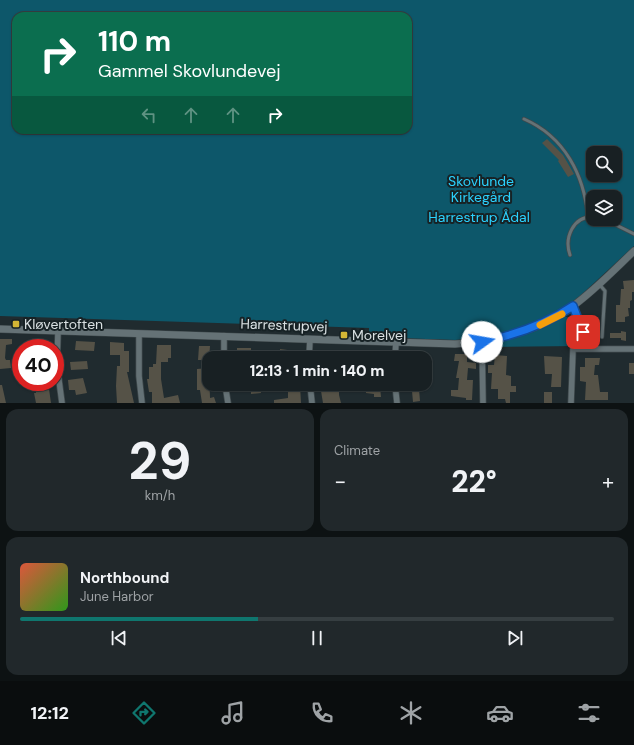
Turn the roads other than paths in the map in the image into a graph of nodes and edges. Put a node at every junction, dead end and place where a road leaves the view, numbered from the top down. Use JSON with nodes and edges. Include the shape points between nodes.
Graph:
{"nodes":[{"id":1,"x":524,"y":119,"type":"dead end"},
{"id":2,"x":586,"y":203,"type":"edge"},
{"id":3,"x":586,"y":218,"type":"edge"},
{"id":4,"x":618,"y":226,"type":"edge"},
{"id":5,"x":634,"y":234,"type":"edge"},
{"id":6,"x":634,"y":251,"type":"edge"},
{"id":7,"x":570,"y":255,"type":"dead end"},
{"id":8,"x":598,"y":284,"type":"junction"},
{"id":9,"x":573,"y":306,"type":"junction"},
{"id":10,"x":0,"y":329,"type":"edge"},
{"id":11,"x":58,"y":331,"type":"junction"},
{"id":12,"x":140,"y":334,"type":"junction"},
{"id":13,"x":224,"y":336,"type":"junction"},
{"id":14,"x":602,"y":337,"type":"dead end"},
{"id":15,"x":310,"y":339,"type":"junction"},
{"id":16,"x":396,"y":342,"type":"junction"},
{"id":17,"x":482,"y":342,"type":"junction"},
{"id":18,"x":585,"y":349,"type":"junction"},
{"id":19,"x":634,"y":349,"type":"edge"},
{"id":20,"x":224,"y":351,"type":"edge"},
{"id":21,"x":309,"y":351,"type":"edge"},
{"id":22,"x":395,"y":351,"type":"edge"},
{"id":23,"x":226,"y":391,"type":"edge"},
{"id":24,"x":311,"y":391,"type":"edge"},
{"id":25,"x":395,"y":391,"type":"edge"},
{"id":26,"x":62,"y":403,"type":"edge"},
{"id":27,"x":142,"y":403,"type":"edge"},
{"id":28,"x":228,"y":403,"type":"edge"},
{"id":29,"x":312,"y":403,"type":"edge"},
{"id":30,"x":397,"y":403,"type":"edge"},
{"id":31,"x":483,"y":403,"type":"edge"},
{"id":32,"x":571,"y":403,"type":"edge"}],
"edges":[{"from":1,"to":2,"type":"lane","via":[[552,138],[570,160],[580,176]]},
{"from":3,"to":7,"type":"lane","via":[[575,224],[569,233],[567,242]]},
{"from":4,"to":5,"type":"lane"},
{"from":6,"to":8,"type":"street","name":"Harrestrupvej"},
{"from":8,"to":9,"type":"street","name":"Harrestrupvej"},
{"from":8,"to":14,"type":"lane","via":[[604,292]]},
{"from":9,"to":17,"type":"street","name":"Harrestrupvej","via":[[542,324],[513,335]]},
{"from":9,"to":18,"type":"street","via":[[583,332]]},
{"from":10,"to":11,"type":"street","name":"Harrestrupvej"},
{"from":11,"to":12,"type":"street","name":"Harrestrupvej"},
{"from":11,"to":26,"type":"street","via":[[57,365]]},
{"from":12,"to":13,"type":"street","name":"Harrestrupvej"},
{"from":12,"to":27,"type":"street","via":[[139,376]]},
{"from":13,"to":15,"type":"street","name":"Harrestrupvej"},
{"from":13,"to":20,"type":"street"},
{"from":15,"to":16,"type":"street","name":"Harrestrupvej"},
{"from":15,"to":21,"type":"street"},
{"from":16,"to":17,"type":"street","name":"Harrestrupvej"},
{"from":16,"to":22,"type":"street"},
{"from":17,"to":31,"type":"street"},
{"from":18,"to":19,"type":"street"},
{"from":18,"to":32,"type":"street","via":[[573,349]]},
{"from":23,"to":28,"type":"street"},
{"from":24,"to":29,"type":"street"},
{"from":25,"to":30,"type":"street"}]}
